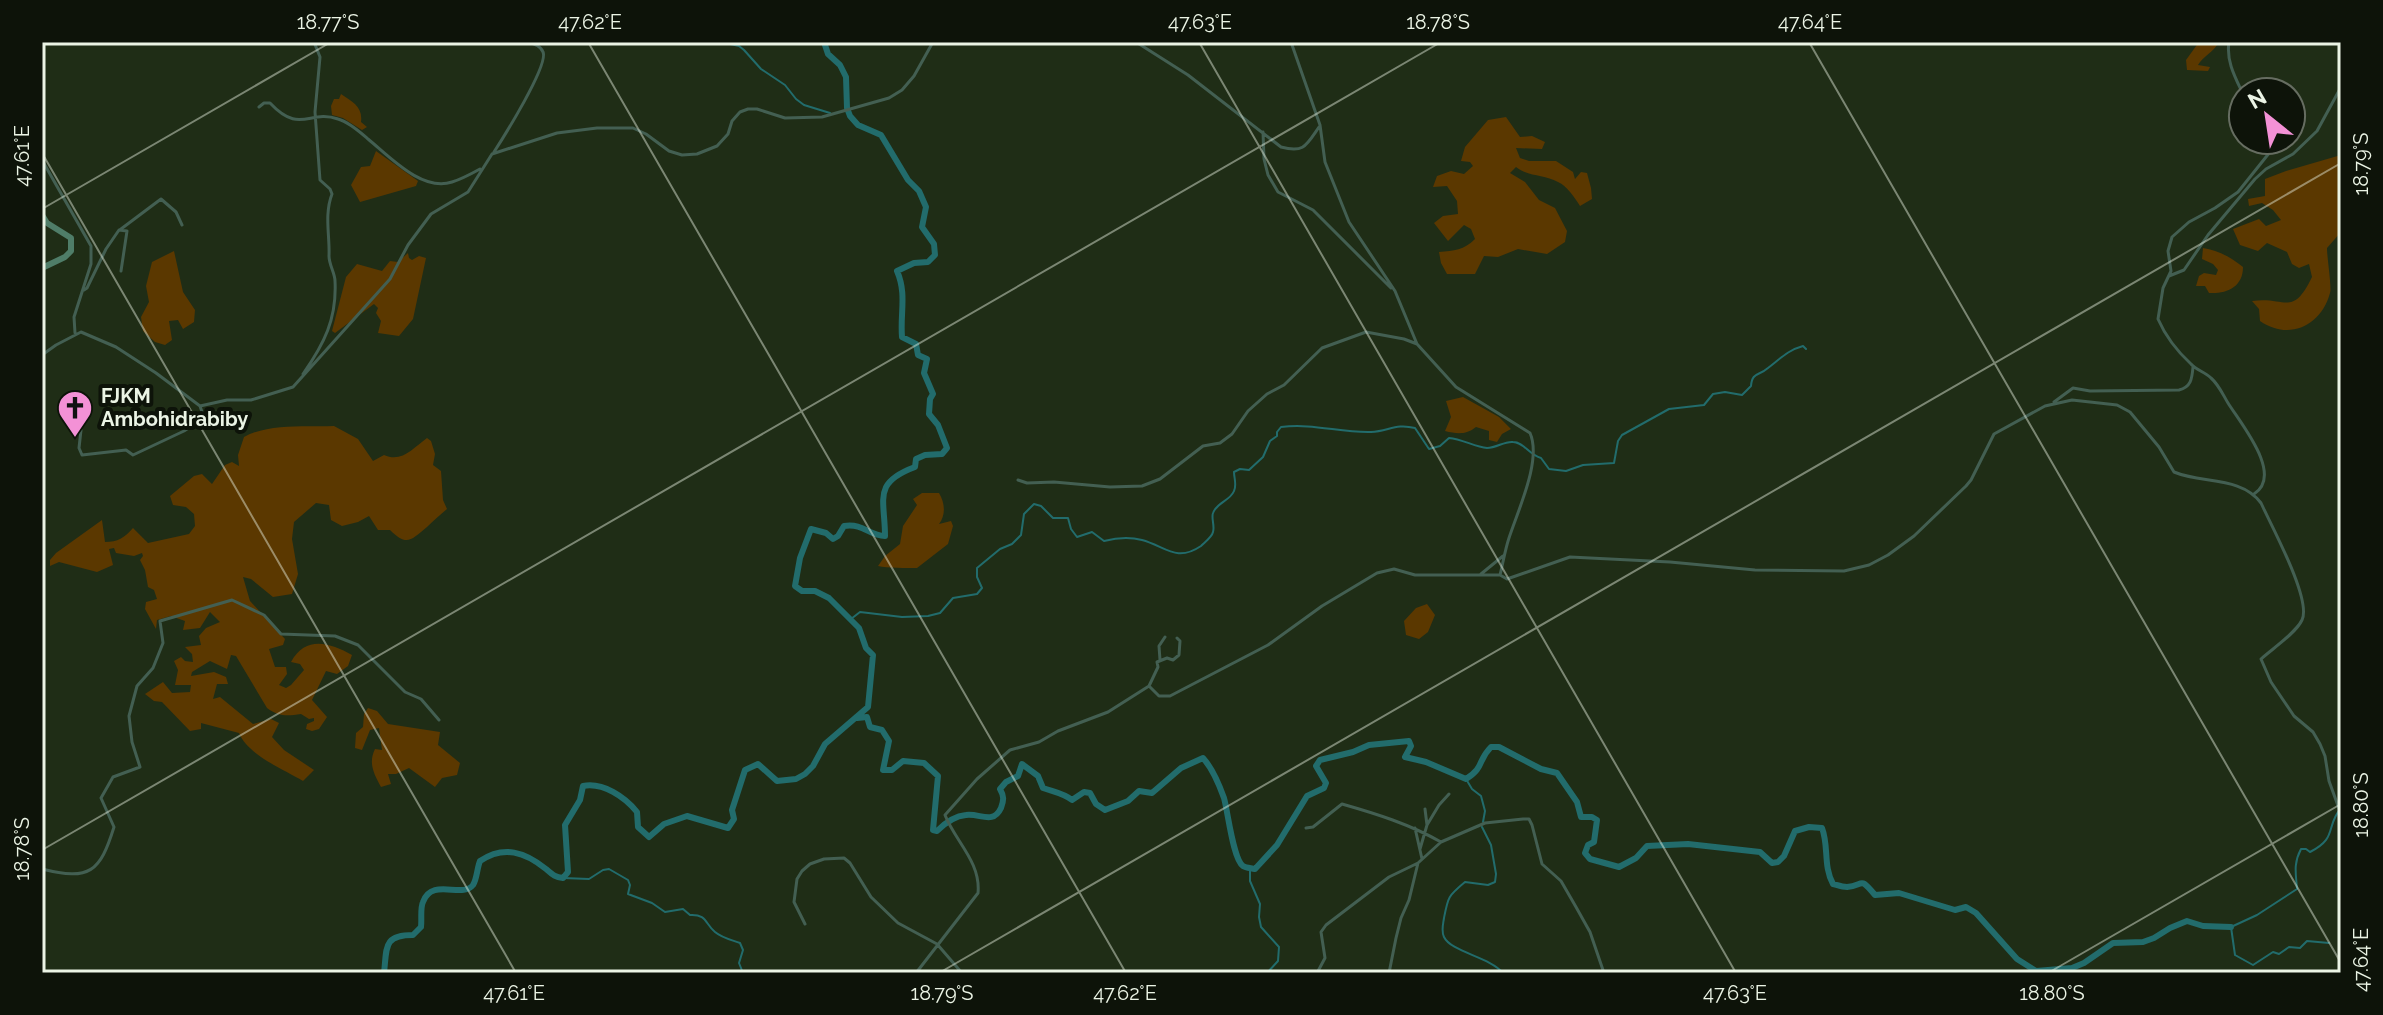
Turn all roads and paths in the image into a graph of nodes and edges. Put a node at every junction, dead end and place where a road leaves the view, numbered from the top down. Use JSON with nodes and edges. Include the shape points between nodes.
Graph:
{"nodes":[{"id":1,"x":314,"y":42,"type":"edge"},
{"id":2,"x":528,"y":42,"type":"edge"},
{"id":3,"x":933,"y":42,"type":"edge"},
{"id":4,"x":1136,"y":42,"type":"edge"},
{"id":5,"x":1291,"y":42,"type":"edge"},
{"id":6,"x":2229,"y":42,"type":"edge"},
{"id":7,"x":2235,"y":76,"type":"edge"},
{"id":8,"x":2341,"y":87,"type":"edge"},
{"id":9,"x":259,"y":107,"type":"dead end"},
{"id":10,"x":317,"y":118,"type":"junction"},
{"id":11,"x":1320,"y":125,"type":"junction"},
{"id":12,"x":1263,"y":132,"type":"junction"},
{"id":13,"x":492,"y":154,"type":"junction"},
{"id":14,"x":2267,"y":156,"type":"edge"},
{"id":15,"x":42,"y":160,"type":"edge"},
{"id":16,"x":481,"y":169,"type":"junction"},
{"id":17,"x":42,"y":215,"type":"edge"},
{"id":18,"x":182,"y":225,"type":"dead end"},
{"id":19,"x":119,"y":230,"type":"junction"},
{"id":20,"x":42,"y":268,"type":"edge"},
{"id":21,"x":121,"y":271,"type":"dead end"},
{"id":22,"x":2169,"y":276,"type":"junction"},
{"id":23,"x":84,"y":290,"type":"junction"},
{"id":24,"x":1395,"y":291,"type":"junction"},
{"id":25,"x":75,"y":333,"type":"junction"},
{"id":26,"x":1417,"y":344,"type":"junction"},
{"id":27,"x":42,"y":355,"type":"edge"},
{"id":28,"x":2193,"y":367,"type":"junction"},
{"id":29,"x":298,"y":380,"type":"junction"},
{"id":30,"x":2053,"y":403,"type":"junction"},
{"id":31,"x":200,"y":406,"type":"junction"},
{"id":32,"x":81,"y":430,"type":"dead end"},
{"id":33,"x":1018,"y":480,"type":"dead end"},
{"id":34,"x":2254,"y":494,"type":"junction"},
{"id":35,"x":1506,"y":554,"type":"junction"},
{"id":36,"x":1481,"y":575,"type":"junction"},
{"id":37,"x":1500,"y":575,"type":"junction"},
{"id":38,"x":1165,"y":637,"type":"dead end"},
{"id":39,"x":1177,"y":638,"type":"dead end"},
{"id":40,"x":1160,"y":660,"type":"junction"},
{"id":41,"x":1149,"y":686,"type":"junction"},
{"id":42,"x":439,"y":720,"type":"dead end"},
{"id":43,"x":1449,"y":794,"type":"dead end"},
{"id":44,"x":1425,"y":809,"type":"dead end"},
{"id":45,"x":2340,"y":811,"type":"edge"},
{"id":46,"x":1427,"y":825,"type":"junction"},
{"id":47,"x":1415,"y":827,"type":"junction"},
{"id":48,"x":1306,"y":828,"type":"dead end"},
{"id":49,"x":1425,"y":833,"type":"junction"},
{"id":50,"x":1441,"y":842,"type":"junction"},
{"id":51,"x":1420,"y":849,"type":"junction"},
{"id":52,"x":1420,"y":861,"type":"junction"},
{"id":53,"x":42,"y":869,"type":"edge"},
{"id":54,"x":805,"y":924,"type":"dead end"},
{"id":55,"x":937,"y":944,"type":"junction"},
{"id":56,"x":916,"y":973,"type":"edge"},
{"id":57,"x":962,"y":973,"type":"edge"},
{"id":58,"x":1317,"y":973,"type":"edge"},
{"id":59,"x":1389,"y":973,"type":"edge"},
{"id":60,"x":1604,"y":973,"type":"edge"}],
"edges":[{"from":1,"to":10,"type":"street","via":[[320,57]]},
{"from":2,"to":13,"type":"street","via":[[538,46],[544,60]]},
{"from":3,"to":13,"type":"street","via":[[914,76],[889,98],[822,117],[785,118],[748,109],[732,121],[717,146],[697,154],[669,151],[633,128],[557,133]]},
{"from":4,"to":12,"type":"street"},
{"from":5,"to":11,"type":"street"},
{"from":6,"to":7,"type":"street"},
{"from":8,"to":22,"type":"street","via":[[2317,131],[2256,177],[2184,270]]},
{"from":9,"to":10,"type":"street","via":[[270,103],[294,121]]},
{"from":10,"to":16,"type":"street","via":[[346,123],[426,182],[450,184]]},
{"from":10,"to":29,"type":"street","via":[[320,180],[332,194],[327,236],[334,295],[329,334]]},
{"from":11,"to":12,"type":"street","via":[[1304,148],[1295,150],[1281,147]]},
{"from":11,"to":24,"type":"street","via":[[1325,162],[1349,222]]},
{"from":12,"to":24,"type":"street","via":[[1264,159],[1278,192],[1313,210]]},
{"from":13,"to":16,"type":"street"},
{"from":14,"to":22,"type":"street","via":[[2238,192],[2172,237]]},
{"from":15,"to":23,"type":"street","via":[[91,246]]},
{"from":16,"to":29,"type":"street","via":[[468,192],[431,214],[390,279]]},
{"from":17,"to":20,"type":"main road","via":[[71,238],[72,245],[65,257]]},
{"from":18,"to":19,"type":"street","via":[[161,199]]},
{"from":19,"to":21,"type":"street","via":[[127,231]]},
{"from":19,"to":23,"type":"street"},
{"from":22,"to":28,"type":"street","via":[[2158,319]]},
{"from":23,"to":25,"type":"street","via":[[74,317]]},
{"from":24,"to":26,"type":"street"},
{"from":25,"to":27,"type":"street"},
{"from":25,"to":31,"type":"street","via":[[116,347]]},
{"from":26,"to":33,"type":"street","via":[[1366,332],[1322,348],[1248,411],[1232,434],[1203,446],[1160,479],[1142,486]]},
{"from":26,"to":35,"type":"street","via":[[1456,387],[1530,433],[1532,460]]},
{"from":28,"to":30,"type":"street","via":[[2192,380],[2179,390],[2073,388]]},
{"from":28,"to":34,"type":"street","via":[[2211,377],[2253,440],[2265,478]]},
{"from":29,"to":31,"type":"street","via":[[293,387],[251,400]]},
{"from":30,"to":34,"type":"street","via":[[2117,405],[2130,412],[2174,472]]},
{"from":30,"to":37,"type":"street","via":[[1994,434],[1966,486],[1914,536],[1869,565],[1844,571],[1755,570],[1570,557],[1507,579]]},
{"from":31,"to":32,"type":"street","via":[[204,418],[133,455],[126,450],[82,455]]},
{"from":34,"to":45,"type":"street","via":[[2293,572],[2304,615],[2300,625],[2261,659],[2294,716],[2320,744]]},
{"from":35,"to":36,"type":"street"},
{"from":35,"to":37,"type":"street"},
{"from":36,"to":37,"type":"street"},
{"from":36,"to":41,"type":"street","via":[[1415,575],[1394,569],[1377,573],[1268,645],[1170,696],[1159,696]]},
{"from":38,"to":40,"type":"street"},
{"from":39,"to":40,"type":"street","via":[[1179,655]]},
{"from":40,"to":41,"type":"street"},
{"from":41,"to":55,"type":"street","via":[[1108,712],[1010,750],[960,796],[945,815],[968,852],[978,893]]},
{"from":42,"to":53,"type":"street","via":[[358,645],[342,638],[281,634],[264,615],[232,600],[160,621],[163,643],[153,668],[137,686],[129,716],[140,767],[113,777],[101,798],[114,827],[102,860],[76,874]]},
{"from":43,"to":46,"type":"street"},
{"from":44,"to":46,"type":"street"},
{"from":46,"to":49,"type":"street"},
{"from":47,"to":48,"type":"street","via":[[1342,804]]},
{"from":47,"to":49,"type":"street"},
{"from":47,"to":51,"type":"street"},
{"from":49,"to":50,"type":"street"},
{"from":49,"to":51,"type":"street"},
{"from":50,"to":52,"type":"street"},
{"from":50,"to":60,"type":"street","via":[[1485,823],[1529,819],[1542,864],[1561,881],[1576,907]]},
{"from":51,"to":52,"type":"street"},
{"from":52,"to":58,"type":"street","via":[[1389,877],[1326,925],[1321,932],[1325,958]]},
{"from":52,"to":59,"type":"street"},
{"from":54,"to":55,"type":"street","via":[[794,902],[797,879],[810,864],[844,858],[871,897],[898,923]]},
{"from":55,"to":56,"type":"street"},
{"from":55,"to":57,"type":"street"}]}
